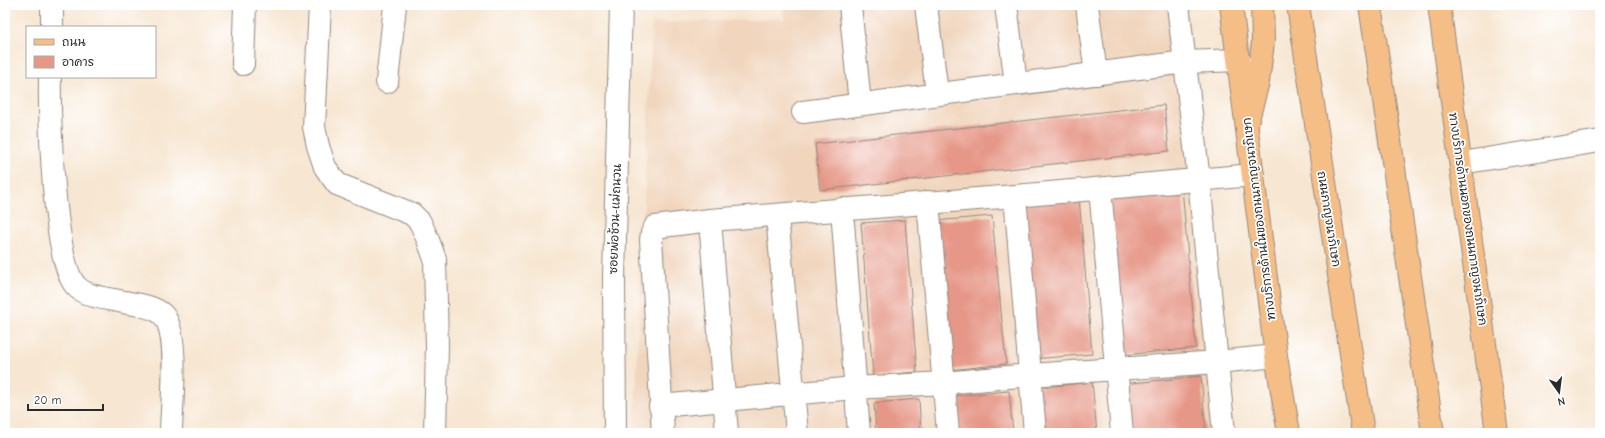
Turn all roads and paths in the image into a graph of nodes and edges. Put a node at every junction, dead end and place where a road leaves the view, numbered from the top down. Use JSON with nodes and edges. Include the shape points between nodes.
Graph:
{"nodes":[{"id":1,"x":52,"y":5,"type":"edge"},
{"id":2,"x":245,"y":5,"type":"edge"},
{"id":3,"x":320,"y":5,"type":"edge"},
{"id":4,"x":395,"y":5,"type":"edge"},
{"id":5,"x":621,"y":5,"type":"edge"},
{"id":6,"x":850,"y":5,"type":"edge"},
{"id":7,"x":926,"y":5,"type":"edge"},
{"id":8,"x":1006,"y":5,"type":"edge"},
{"id":9,"x":1087,"y":5,"type":"edge"},
{"id":10,"x":1178,"y":5,"type":"edge"},
{"id":11,"x":1231,"y":5,"type":"edge"},
{"id":12,"x":1262,"y":5,"type":"edge"},
{"id":13,"x":1298,"y":5,"type":"edge"},
{"id":14,"x":1370,"y":5,"type":"edge"},
{"id":15,"x":1439,"y":5,"type":"edge"},
{"id":16,"x":52,"y":26,"type":"edge"},
{"id":17,"x":1239,"y":60,"type":"junction"},
{"id":18,"x":1185,"y":62,"type":"junction"},
{"id":19,"x":242,"y":64,"type":"dead end"},
{"id":20,"x":1096,"y":74,"type":"junction"},
{"id":21,"x":50,"y":78,"type":"edge"},
{"id":22,"x":387,"y":82,"type":"dead end"},
{"id":23,"x":1016,"y":84,"type":"junction"},
{"id":24,"x":937,"y":93,"type":"junction"},
{"id":25,"x":860,"y":104,"type":"junction"},
{"id":26,"x":802,"y":112,"type":"dead end"},
{"id":27,"x":1247,"y":123,"type":"junction"},
{"id":28,"x":1600,"y":141,"type":"edge"},
{"id":29,"x":1461,"y":163,"type":"junction"},
{"id":30,"x":1253,"y":175,"type":"junction"},
{"id":31,"x":1199,"y":180,"type":"junction"},
{"id":32,"x":1100,"y":189,"type":"junction"},
{"id":33,"x":1015,"y":196,"type":"junction"},
{"id":34,"x":928,"y":202,"type":"junction"},
{"id":35,"x":842,"y":209,"type":"junction"},
{"id":36,"x":777,"y":216,"type":"junction"},
{"id":37,"x":710,"y":220,"type":"junction"},
{"id":38,"x":1276,"y":356,"type":"junction"},
{"id":39,"x":1218,"y":362,"type":"junction"},
{"id":40,"x":1117,"y":369,"type":"junction"},
{"id":41,"x":1030,"y":375,"type":"junction"},
{"id":42,"x":944,"y":383,"type":"junction"},
{"id":43,"x":855,"y":388,"type":"junction"},
{"id":44,"x":793,"y":393,"type":"junction"},
{"id":45,"x":724,"y":399,"type":"junction"},
{"id":46,"x":660,"y":406,"type":"junction"},
{"id":47,"x":171,"y":433,"type":"edge"},
{"id":48,"x":435,"y":433,"type":"edge"},
{"id":49,"x":615,"y":433,"type":"edge"},
{"id":50,"x":663,"y":433,"type":"edge"},
{"id":51,"x":727,"y":433,"type":"edge"},
{"id":52,"x":797,"y":433,"type":"edge"},
{"id":53,"x":859,"y":433,"type":"edge"},
{"id":54,"x":948,"y":433,"type":"edge"},
{"id":55,"x":1035,"y":433,"type":"edge"},
{"id":56,"x":1122,"y":433,"type":"edge"},
{"id":57,"x":1224,"y":433,"type":"edge"},
{"id":58,"x":1289,"y":433,"type":"edge"},
{"id":59,"x":1363,"y":433,"type":"edge"},
{"id":60,"x":1433,"y":433,"type":"edge"},
{"id":61,"x":1496,"y":433,"type":"edge"}],
"edges":[{"from":1,"to":16,"type":"street"},
{"from":2,"to":19,"type":"street"},
{"from":3,"to":48,"type":"street","via":[[314,127],[325,167],[337,184],[412,214],[420,222],[435,259]]},
{"from":4,"to":22,"type":"street"},
{"from":5,"to":49,"type":"street","name":"ซอยพ่อช้วน-แม่ถนวน","via":[[614,278]]},
{"from":6,"to":25,"type":"street"},
{"from":7,"to":24,"type":"street"},
{"from":8,"to":23,"type":"street"},
{"from":9,"to":20,"type":"street"},
{"from":10,"to":18,"type":"street"},
{"from":11,"to":17,"type":"main road","name":"ทางบริการด้านในของถนนกาญจนาภิเษก"},
{"from":12,"to":27,"type":"main road","via":[[1263,42],[1258,82]]},
{"from":13,"to":59,"type":"main road","name":"ถนนกาญจนาภิเษก"},
{"from":14,"to":60,"type":"main road"},
{"from":15,"to":29,"type":"main road","name":"ทางบริการด้านนอกของถนนกาญจนาภิเษก"},
{"from":17,"to":18,"type":"street"},
{"from":17,"to":27,"type":"main road","name":"ทางบริการด้านในของถนนกาญจนาภิเษก"},
{"from":18,"to":20,"type":"street"},
{"from":18,"to":31,"type":"street"},
{"from":20,"to":23,"type":"street"},
{"from":21,"to":47,"type":"street","via":[[57,216],[68,273],[76,286],[88,294],[162,314],[171,328],[173,344]]},
{"from":23,"to":24,"type":"street"},
{"from":24,"to":25,"type":"street"},
{"from":25,"to":26,"type":"street"},
{"from":27,"to":30,"type":"main road","name":"ทางบริการด้านในของถนนกาญจนาภิเษก"},
{"from":28,"to":29,"type":"street"},
{"from":29,"to":61,"type":"main road","name":"ทางบริการด้านนอกของถนนกาญจนาภิเษก"},
{"from":30,"to":31,"type":"street"},
{"from":30,"to":38,"type":"main road","name":"ทางบริการด้านในของถนนกาญจนาภิเษก"},
{"from":31,"to":32,"type":"street"},
{"from":31,"to":39,"type":"street"},
{"from":32,"to":33,"type":"street"},
{"from":32,"to":40,"type":"street"},
{"from":33,"to":34,"type":"street"},
{"from":33,"to":41,"type":"street"},
{"from":34,"to":35,"type":"street"},
{"from":34,"to":42,"type":"street"},
{"from":35,"to":36,"type":"street"},
{"from":35,"to":43,"type":"street"},
{"from":36,"to":37,"type":"street"},
{"from":36,"to":44,"type":"street"},
{"from":37,"to":45,"type":"street"},
{"from":37,"to":46,"type":"street","via":[[664,224],[655,227],[652,233]]},
{"from":38,"to":39,"type":"street"},
{"from":38,"to":58,"type":"main road","name":"ทางบริการด้านในของถนนกาญจนาภิเษก"},
{"from":39,"to":40,"type":"street"},
{"from":39,"to":57,"type":"street"},
{"from":40,"to":41,"type":"street"},
{"from":40,"to":56,"type":"street"},
{"from":41,"to":42,"type":"street"},
{"from":41,"to":55,"type":"street"},
{"from":42,"to":43,"type":"street"},
{"from":42,"to":54,"type":"street"},
{"from":43,"to":44,"type":"street"},
{"from":43,"to":53,"type":"street"},
{"from":44,"to":45,"type":"street"},
{"from":44,"to":52,"type":"street"},
{"from":45,"to":46,"type":"street"},
{"from":45,"to":51,"type":"street"},
{"from":46,"to":50,"type":"street"}]}
